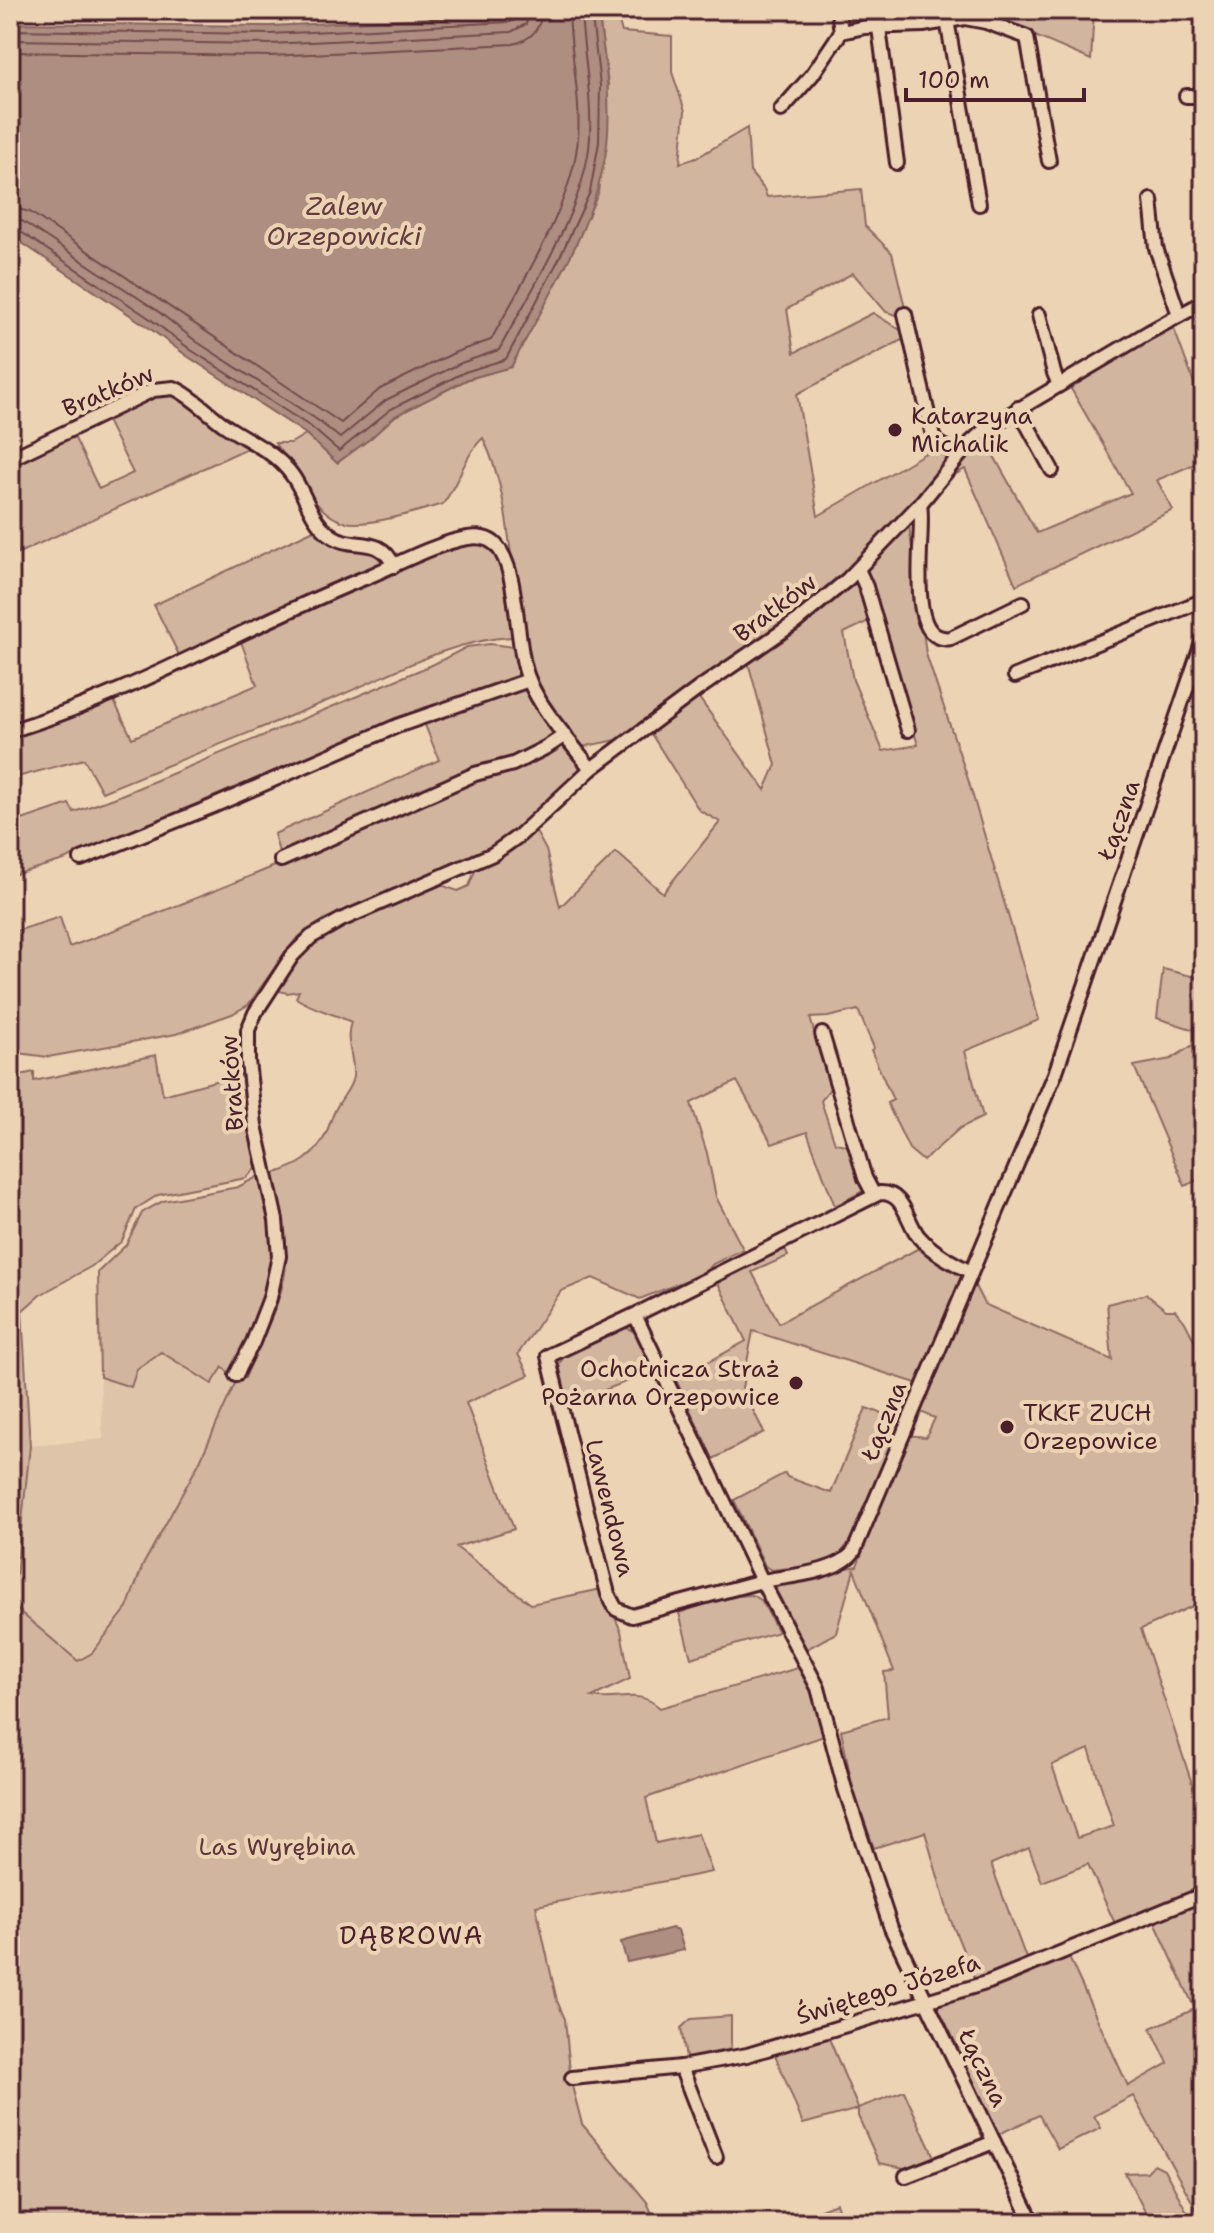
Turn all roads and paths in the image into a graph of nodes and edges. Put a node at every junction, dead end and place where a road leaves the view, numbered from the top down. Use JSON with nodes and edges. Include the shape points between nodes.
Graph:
{"nodes":[{"id":1,"x":838,"y":10,"type":"edge"},
{"id":2,"x":947,"y":20,"type":"junction"},
{"id":3,"x":879,"y":28,"type":"junction"},
{"id":4,"x":841,"y":32,"type":"junction"},
{"id":5,"x":1186,"y":96,"type":"dead end"},
{"id":6,"x":1204,"y":96,"type":"edge"},
{"id":7,"x":781,"y":110,"type":"dead end"},
{"id":8,"x":1049,"y":161,"type":"dead end"},
{"id":9,"x":897,"y":163,"type":"dead end"},
{"id":10,"x":1151,"y":200,"type":"dead end"},
{"id":11,"x":979,"y":204,"type":"dead end"},
{"id":12,"x":1204,"y":302,"type":"edge"},
{"id":13,"x":905,"y":314,"type":"dead end"},
{"id":14,"x":1039,"y":315,"type":"dead end"},
{"id":15,"x":1179,"y":315,"type":"junction"},
{"id":16,"x":1059,"y":385,"type":"junction"},
{"id":17,"x":1018,"y":408,"type":"junction"},
{"id":18,"x":960,"y":455,"type":"junction"},
{"id":19,"x":10,"y":459,"type":"edge"},
{"id":20,"x":1052,"y":470,"type":"dead end"},
{"id":21,"x":920,"y":504,"type":"junction"},
{"id":22,"x":394,"y":566,"type":"junction"},
{"id":23,"x":858,"y":569,"type":"junction"},
{"id":24,"x":1204,"y":600,"type":"edge"},
{"id":25,"x":1023,"y":603,"type":"dead end"},
{"id":26,"x":1203,"y":642,"type":"edge"},
{"id":27,"x":1015,"y":676,"type":"dead end"},
{"id":28,"x":529,"y":680,"type":"junction"},
{"id":29,"x":908,"y":730,"type":"dead end"},
{"id":30,"x":10,"y":731,"type":"edge"},
{"id":31,"x":565,"y":735,"type":"junction"},
{"id":32,"x":591,"y":769,"type":"junction"},
{"id":33,"x":81,"y":859,"type":"dead end"},
{"id":34,"x":281,"y":860,"type":"dead end"},
{"id":35,"x":822,"y":1034,"type":"dead end"},
{"id":36,"x":874,"y":1195,"type":"junction"},
{"id":37,"x":971,"y":1272,"type":"junction"},
{"id":38,"x":635,"y":1315,"type":"junction"},
{"id":39,"x":236,"y":1375,"type":"dead end"},
{"id":40,"x":762,"y":1581,"type":"junction"},
{"id":41,"x":1204,"y":1894,"type":"edge"},
{"id":42,"x":926,"y":2002,"type":"junction"},
{"id":43,"x":681,"y":2067,"type":"junction"},
{"id":44,"x":572,"y":2078,"type":"dead end"},
{"id":45,"x":994,"y":2142,"type":"junction"},
{"id":46,"x":716,"y":2157,"type":"dead end"},
{"id":47,"x":906,"y":2176,"type":"dead end"},
{"id":48,"x":1033,"y":2223,"type":"edge"}],
"edges":[{"from":1,"to":4,"type":"street"},
{"from":2,"to":3,"type":"street"},
{"from":2,"to":8,"type":"street","via":[[978,19],[1027,37]]},
{"from":2,"to":11,"type":"street"},
{"from":3,"to":4,"type":"street"},
{"from":3,"to":9,"type":"street"},
{"from":4,"to":7,"type":"street"},
{"from":5,"to":6,"type":"street"},
{"from":10,"to":15,"type":"street","via":[[1156,248]]},
{"from":12,"to":15,"type":"street","name":"Bratków"},
{"from":13,"to":18,"type":"street","via":[[933,436]]},
{"from":14,"to":16,"type":"street"},
{"from":15,"to":16,"type":"street","name":"Bratków"},
{"from":16,"to":17,"type":"street","name":"Bratków"},
{"from":17,"to":18,"type":"street","name":"Bratków"},
{"from":17,"to":20,"type":"street"},
{"from":18,"to":21,"type":"street","name":"Bratków"},
{"from":19,"to":22,"type":"street","name":"Bratków","via":[[153,390],[174,388],[284,466],[326,531],[345,541],[379,546]]},
{"from":21,"to":23,"type":"street","name":"Bratków"},
{"from":21,"to":25,"type":"street","via":[[922,607],[932,635],[951,638]]},
{"from":22,"to":28,"type":"street","via":[[467,538],[494,543],[508,567]]},
{"from":22,"to":30,"type":"street","via":[[98,698]]},
{"from":23,"to":29,"type":"street"},
{"from":23,"to":32,"type":"street","name":"Bratków","via":[[796,622]]},
{"from":24,"to":27,"type":"street"},
{"from":26,"to":37,"type":"street","name":"Łączna","via":[[1055,1074]]},
{"from":28,"to":31,"type":"street"},
{"from":28,"to":33,"type":"street","via":[[397,726]]},
{"from":31,"to":32,"type":"street"},
{"from":31,"to":34,"type":"street","via":[[513,764],[475,774]]},
{"from":32,"to":39,"type":"street","name":"Bratków","via":[[493,854],[311,937],[276,977],[248,1030],[249,1082],[279,1256],[270,1298]]},
{"from":35,"to":36,"type":"street"},
{"from":36,"to":37,"type":"street","via":[[894,1195],[919,1237]]},
{"from":36,"to":38,"type":"street","name":"Lawendowa"},
{"from":37,"to":40,"type":"street","name":"Łączna","via":[[851,1556],[835,1566]]},
{"from":38,"to":40,"type":"street"},
{"from":38,"to":40,"type":"street","name":"Lawendowa","via":[[548,1356],[610,1601],[620,1612],[640,1615]]},
{"from":40,"to":42,"type":"street","name":"Łączna","via":[[818,1688],[891,1928]]},
{"from":41,"to":42,"type":"street","name":"Świętego Józefa","via":[[1005,1976]]},
{"from":42,"to":43,"type":"street","name":"Świętego Józefa","via":[[747,2055]]},
{"from":42,"to":45,"type":"street","name":"Łączna"},
{"from":43,"to":44,"type":"street","name":"Świętego Józefa"},
{"from":43,"to":46,"type":"street"},
{"from":45,"to":47,"type":"street","name":"Łączna"},
{"from":45,"to":48,"type":"street","name":"Łączna"}]}
